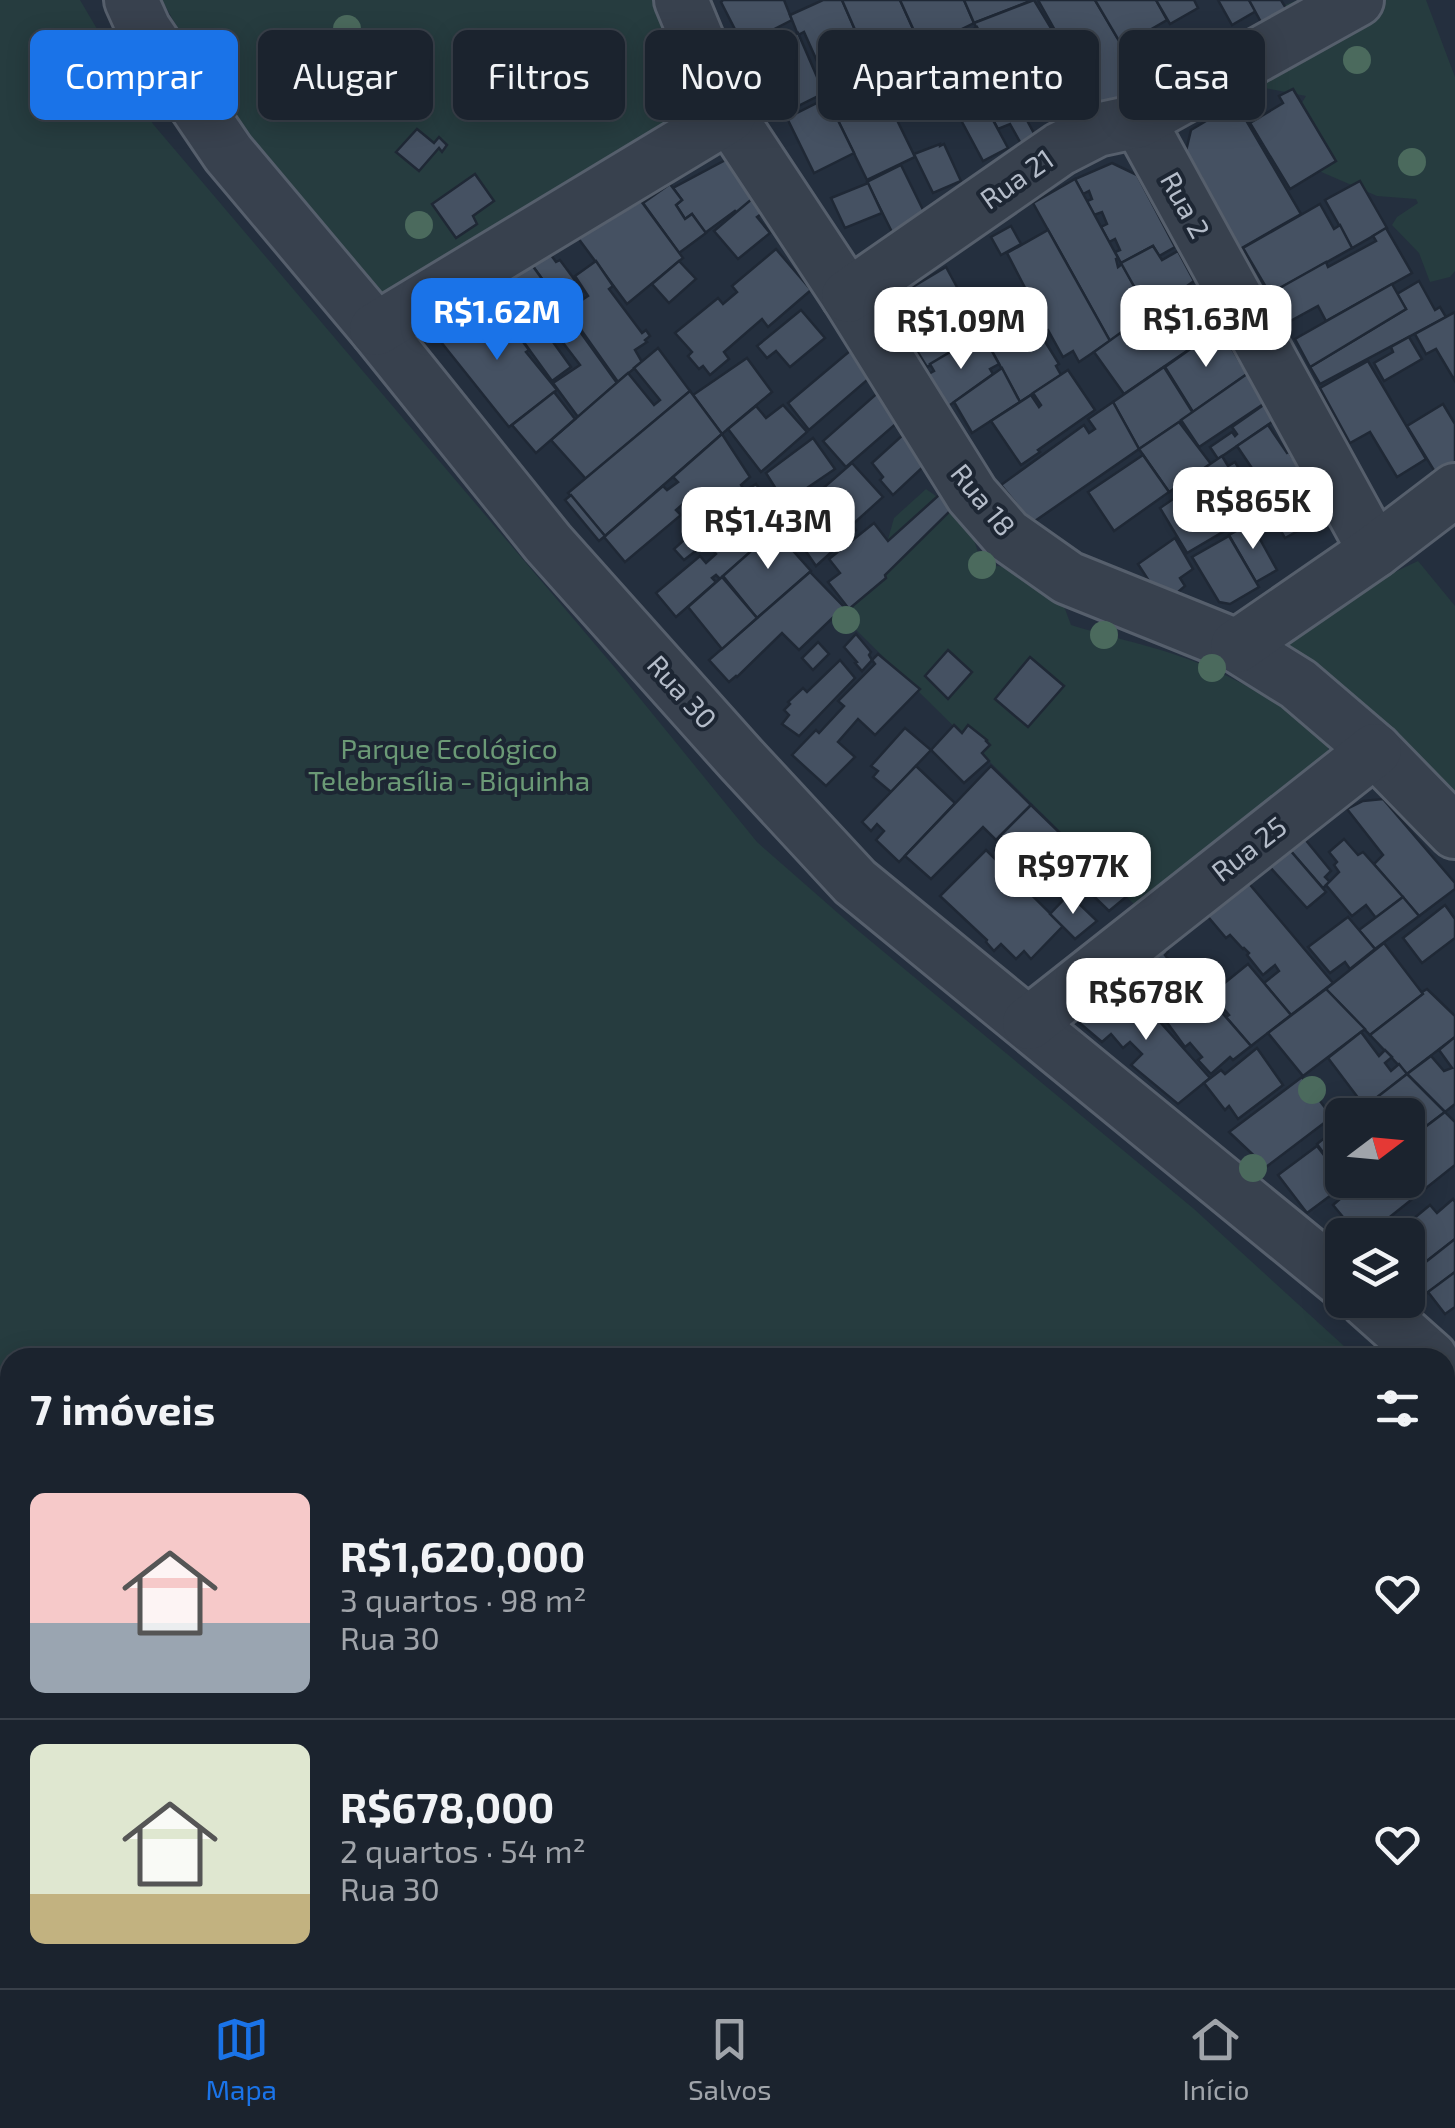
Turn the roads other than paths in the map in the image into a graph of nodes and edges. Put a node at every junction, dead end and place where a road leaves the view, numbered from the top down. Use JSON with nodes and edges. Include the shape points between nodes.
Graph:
{"nodes":[{"id":1,"x":131,"y":0,"type":"edge"},
{"id":2,"x":681,"y":0,"type":"edge"},
{"id":3,"x":1357,"y":0,"type":"edge"},
{"id":4,"x":693,"y":30,"type":"edge"},
{"id":5,"x":721,"y":120,"type":"edge"},
{"id":6,"x":731,"y":120,"type":"edge"},
{"id":7,"x":1139,"y":121,"type":"junction"},
{"id":8,"x":848,"y":296,"type":"junction"},
{"id":9,"x":376,"y":329,"type":"junction"},
{"id":10,"x":1455,"y":490,"type":"edge"},
{"id":11,"x":1374,"y":551,"type":"junction"},
{"id":12,"x":1237,"y":646,"type":"junction"},
{"id":13,"x":1375,"y":750,"type":"junction"},
{"id":14,"x":1452,"y":822,"type":"edge"},
{"id":15,"x":1030,"y":1022,"type":"junction"},
{"id":16,"x":1325,"y":1266,"type":"edge"},
{"id":17,"x":1386,"y":1318,"type":"edge"},
{"id":18,"x":1420,"y":1348,"type":"edge"}],
"edges":[{"from":1,"to":9,"type":"street","name":"Rua 30","via":[[228,153]]},
{"from":2,"to":4,"type":"street","name":"Rua 18"},
{"from":3,"to":7,"type":"street","name":"Rua 21"},
{"from":5,"to":9,"type":"street"},
{"from":6,"to":8,"type":"street","name":"Rua 18"},
{"from":7,"to":8,"type":"street","name":"Rua 21","via":[[1097,130],[1060,149]]},
{"from":7,"to":11,"type":"street","name":"Rua 2"},
{"from":8,"to":12,"type":"street","name":"Rua 18","via":[[972,495],[1007,534],[1068,578]]},
{"from":9,"to":15,"type":"street","name":"Rua 30","via":[[548,543],[855,882]]},
{"from":10,"to":11,"type":"street"},
{"from":11,"to":12,"type":"street"},
{"from":12,"to":13,"type":"street","name":"Rua 18","via":[[1298,684]]},
{"from":13,"to":14,"type":"street","name":"Rua 18"},
{"from":13,"to":15,"type":"street","name":"Rua 25"},
{"from":15,"to":16,"type":"street","name":"Rua 30"},
{"from":17,"to":18,"type":"street"}]}
